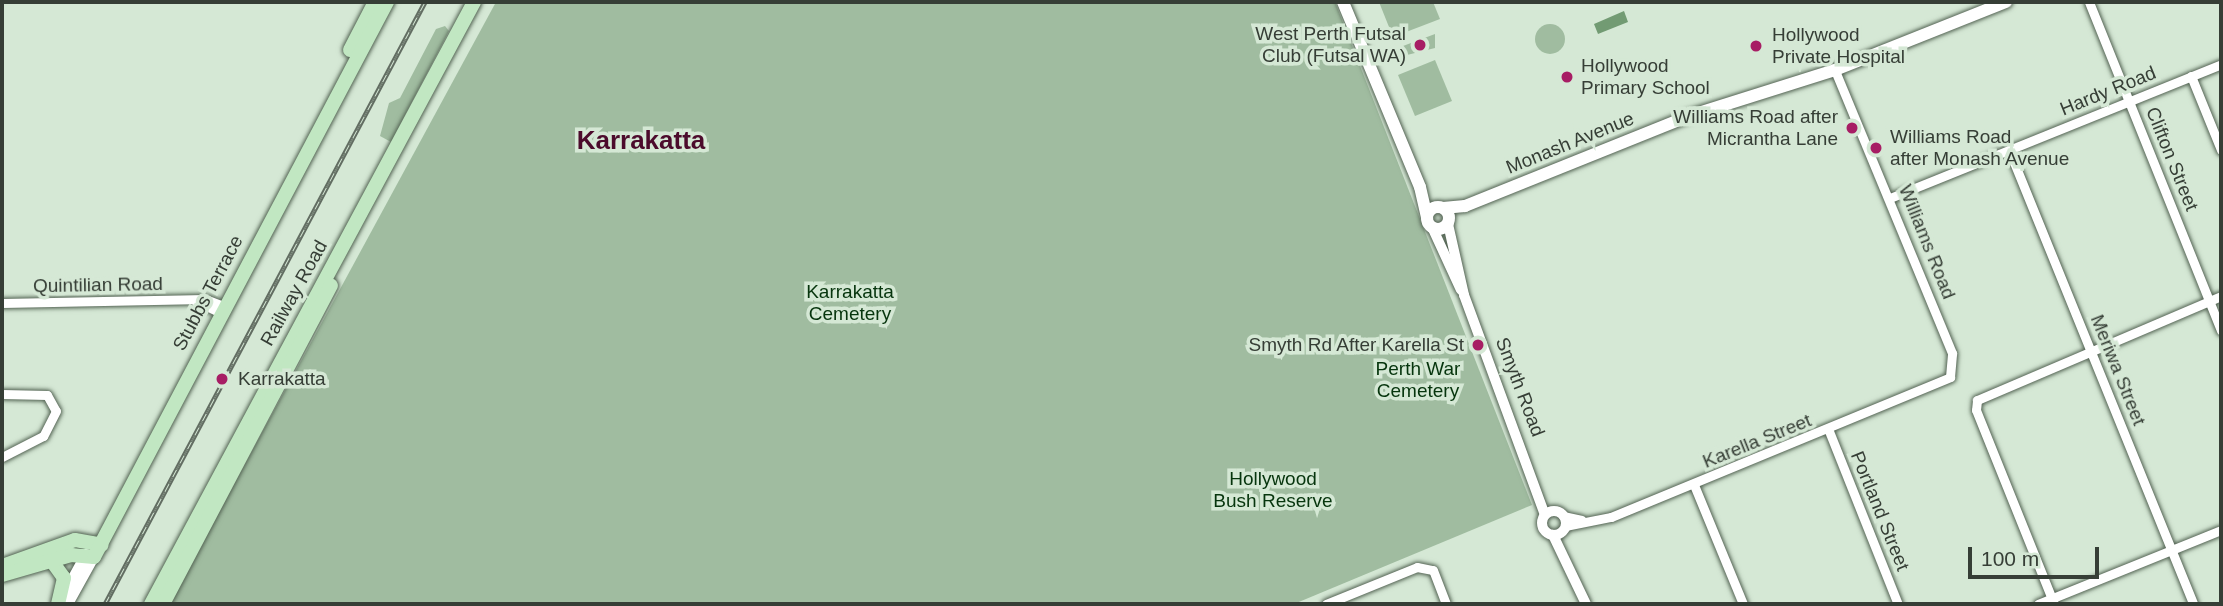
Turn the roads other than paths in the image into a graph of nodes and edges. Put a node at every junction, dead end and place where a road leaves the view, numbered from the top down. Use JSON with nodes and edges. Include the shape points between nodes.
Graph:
{"nodes":[{"id":1,"x":375,"y":2,"type":"edge"},
{"id":2,"x":387,"y":2,"type":"edge"},
{"id":3,"x":474,"y":2,"type":"edge"},
{"id":4,"x":485,"y":2,"type":"edge"},
{"id":5,"x":1343,"y":2,"type":"edge"},
{"id":6,"x":2006,"y":2,"type":"edge"},
{"id":7,"x":2089,"y":2,"type":"edge"},
{"id":8,"x":1352,"y":7,"type":"edge"},
{"id":9,"x":2221,"y":64,"type":"edge"},
{"id":10,"x":1835,"y":71,"type":"junction"},
{"id":11,"x":2191,"y":76,"type":"junction"},
{"id":12,"x":2130,"y":101,"type":"junction"},
{"id":13,"x":2009,"y":150,"type":"junction"},
{"id":14,"x":2221,"y":150,"type":"edge"},
{"id":15,"x":1420,"y":187,"type":"junction"},
{"id":16,"x":1890,"y":198,"type":"junction"},
{"id":17,"x":1465,"y":206,"type":"junction"},
{"id":18,"x":1441,"y":207,"type":"junction"},
{"id":19,"x":1429,"y":223,"type":"junction"},
{"id":20,"x":1448,"y":223,"type":"junction"},
{"id":21,"x":1464,"y":295,"type":"junction"},
{"id":22,"x":2221,"y":296,"type":"edge"},
{"id":23,"x":2210,"y":301,"type":"junction"},
{"id":24,"x":2,"y":303,"type":"edge"},
{"id":25,"x":217,"y":307,"type":"junction"},
{"id":26,"x":2221,"y":330,"type":"edge"},
{"id":27,"x":2091,"y":349,"type":"junction"},
{"id":28,"x":1939,"y":386,"type":"joint"},
{"id":29,"x":2,"y":394,"type":"edge"},
{"id":30,"x":1829,"y":431,"type":"junction"},
{"id":31,"x":2,"y":457,"type":"edge"},
{"id":32,"x":1694,"y":485,"type":"junction"},
{"id":33,"x":1558,"y":520,"type":"junction"},
{"id":34,"x":2221,"y":530,"type":"edge"},
{"id":35,"x":1553,"y":535,"type":"junction"},
{"id":36,"x":94,"y":549,"type":"junction"},
{"id":37,"x":1565,"y":551,"type":"junction"},
{"id":38,"x":2171,"y":551,"type":"junction"},
{"id":39,"x":51,"y":560,"type":"junction"},
{"id":40,"x":2,"y":566,"type":"edge"},
{"id":41,"x":2,"y":575,"type":"edge"},
{"id":42,"x":2053,"y":602,"type":"edge"},
{"id":43,"x":58,"y":604,"type":"edge"},
{"id":44,"x":68,"y":604,"type":"edge"},
{"id":45,"x":150,"y":604,"type":"edge"},
{"id":46,"x":163,"y":604,"type":"edge"},
{"id":47,"x":1326,"y":604,"type":"edge"},
{"id":48,"x":1446,"y":604,"type":"edge"},
{"id":49,"x":1586,"y":604,"type":"edge"},
{"id":50,"x":1743,"y":604,"type":"edge"},
{"id":51,"x":1898,"y":604,"type":"edge"},
{"id":52,"x":2039,"y":604,"type":"edge"},
{"id":53,"x":2193,"y":604,"type":"edge"}],
"edges":[{"from":1,"to":25,"type":"main road","name":"Stubbs Terrace"},
{"from":2,"to":25,"type":"main road","name":"Stubbs Terrace"},
{"from":3,"to":45,"type":"main road","name":"Railway Road"},
{"from":4,"to":46,"type":"main road","name":"Railway Road"},
{"from":5,"to":8,"type":"main road","name":"Smyth Road"},
{"from":6,"to":10,"type":"main road","name":"Monash Avenue"},
{"from":7,"to":12,"type":"street","name":"Clifton Street"},
{"from":8,"to":15,"type":"main road","name":"Smyth Road"},
{"from":9,"to":11,"type":"street","name":"Hardy Road"},
{"from":10,"to":16,"type":"street","name":"Williams Road"},
{"from":10,"to":17,"type":"main road","name":"Monash Avenue","via":[[1686,117]]},
{"from":11,"to":12,"type":"street","name":"Hardy Road"},
{"from":11,"to":14,"type":"street"},
{"from":12,"to":13,"type":"street","name":"Hardy Road"},
{"from":12,"to":23,"type":"street","name":"Clifton Street"},
{"from":13,"to":16,"type":"street","name":"Hardy Road"},
{"from":13,"to":27,"type":"street","name":"Meriwa Street"},
{"from":15,"to":18,"type":"main road","name":"Smyth Road"},
{"from":15,"to":19,"type":"main road","name":"Smyth Road"},
{"from":16,"to":28,"type":"street","name":"Williams Road","via":[[1955,365]]},
{"from":17,"to":18,"type":"main road","name":"Monash Avenue"},
{"from":17,"to":20,"type":"main road","name":"Monash Avenue"},
{"from":18,"to":19,"type":"main road"},
{"from":18,"to":20,"type":"main road"},
{"from":19,"to":20,"type":"main road"},
{"from":19,"to":21,"type":"street","name":"Smyth Road"},
{"from":20,"to":21,"type":"street","name":"Smyth Road"},
{"from":21,"to":33,"type":"street","name":"Smyth Road","via":[[1541,493]]},
{"from":22,"to":23,"type":"street"},
{"from":23,"to":26,"type":"street","name":"Clifton Street"},
{"from":23,"to":27,"type":"street"},
{"from":24,"to":25,"type":"street","name":"Quintilian Road","via":[[194,300]]},
{"from":25,"to":36,"type":"main road","name":"Stubbs Terrace"},
{"from":27,"to":38,"type":"street","name":"Meriwa Street"},
{"from":27,"to":42,"type":"street","via":[[1986,393],[1976,410]]},
{"from":28,"to":30,"type":"street","name":"Karella Street"},
{"from":29,"to":31,"type":"street","via":[[47,395],[56,411],[43,436]]},
{"from":30,"to":32,"type":"street","name":"Karella Street"},
{"from":30,"to":51,"type":"street","name":"Portland Street"},
{"from":32,"to":33,"type":"street","name":"Karella Street","via":[[1586,522]]},
{"from":32,"to":50,"type":"street"},
{"from":33,"to":35,"type":"street"},
{"from":33,"to":35,"type":"street","name":"Smyth Road","via":[[1542,527]]},
{"from":33,"to":37,"type":"street"},
{"from":34,"to":38,"type":"street"},
{"from":35,"to":37,"type":"street"},
{"from":36,"to":39,"type":"main road"},
{"from":36,"to":40,"type":"main road","via":[[75,540]]},
{"from":36,"to":43,"type":"street","name":"Stubbs Terrace"},
{"from":36,"to":44,"type":"street","name":"Stubbs Terrace"},
{"from":37,"to":49,"type":"street"},
{"from":38,"to":42,"type":"street"},
{"from":38,"to":53,"type":"street","name":"Meriwa Street"},
{"from":39,"to":41,"type":"main road"},
{"from":39,"to":43,"type":"main road","via":[[64,578]]},
{"from":42,"to":52,"type":"street"},
{"from":47,"to":48,"type":"street","via":[[1417,567],[1433,570]]}]}
